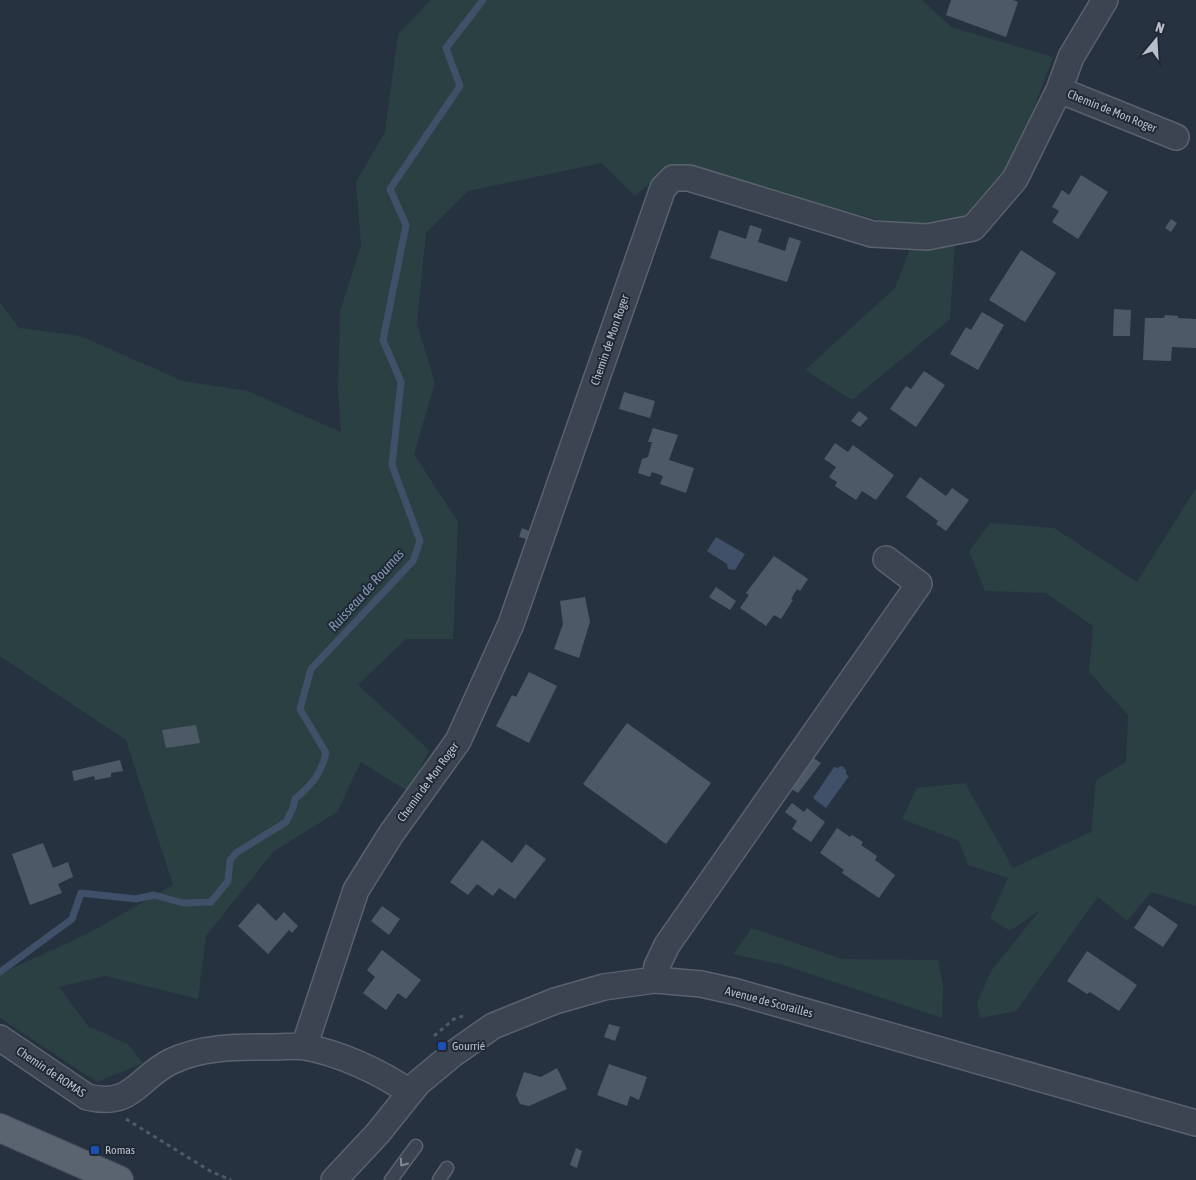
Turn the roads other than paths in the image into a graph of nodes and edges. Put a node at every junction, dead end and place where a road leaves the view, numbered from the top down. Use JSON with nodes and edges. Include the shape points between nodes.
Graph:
{"nodes":[{"id":1,"x":1105,"y":0,"type":"edge"},
{"id":2,"x":1059,"y":90,"type":"junction"},
{"id":3,"x":1176,"y":137,"type":"dead end"},
{"id":4,"x":886,"y":559,"type":"dead end"},
{"id":5,"x":655,"y":980,"type":"junction"},
{"id":6,"x":0,"y":1038,"type":"edge"},
{"id":7,"x":304,"y":1047,"type":"junction"},
{"id":8,"x":410,"y":1092,"type":"junction"},
{"id":9,"x":1196,"y":1123,"type":"edge"},
{"id":10,"x":0,"y":1128,"type":"edge"},
{"id":11,"x":378,"y":1133,"type":"junction"},
{"id":12,"x":416,"y":1146,"type":"dead end"},
{"id":13,"x":446,"y":1168,"type":"dead end"},
{"id":14,"x":119,"y":1180,"type":"edge"},
{"id":15,"x":334,"y":1180,"type":"edge"},
{"id":16,"x":350,"y":1180,"type":"edge"},
{"id":17,"x":391,"y":1180,"type":"edge"},
{"id":18,"x":439,"y":1180,"type":"edge"}],
"edges":[{"from":1,"to":2,"type":"street","via":[[1071,57]]},
{"from":2,"to":3,"type":"street","name":"Chemin de Mon Roger"},
{"from":2,"to":7,"type":"street","name":"Chemin de Mon Roger","via":[[1015,179],[973,228],[927,237],[872,234],[689,178],[673,178],[662,188],[511,624],[458,741],[391,834],[356,890]]},
{"from":4,"to":5,"type":"street","via":[[919,584],[667,945],[657,966]]},
{"from":5,"to":8,"type":"street","name":"Avenue de Scorailles","via":[[575,996],[493,1026],[453,1054]]},
{"from":5,"to":9,"type":"street","name":"Avenue de Scorailles","via":[[700,984],[737,992]]},
{"from":6,"to":7,"type":"street","name":"Chemin de ROMAS","via":[[88,1097],[113,1101],[128,1094],[168,1063],[190,1053],[233,1047]]},
{"from":7,"to":8,"type":"street","name":"Chemin de ROMAS","via":[[361,1066]]},
{"from":8,"to":11,"type":"street","name":"Avenue de Scorailles"},
{"from":10,"to":14,"type":"main road"},
{"from":11,"to":15,"type":"street","name":"Avenue de Scorailles"},
{"from":11,"to":16,"type":"street","name":"Avenue de Scorailles"},
{"from":12,"to":17,"type":"lane","one_way":true},
{"from":13,"to":18,"type":"lane"}]}
